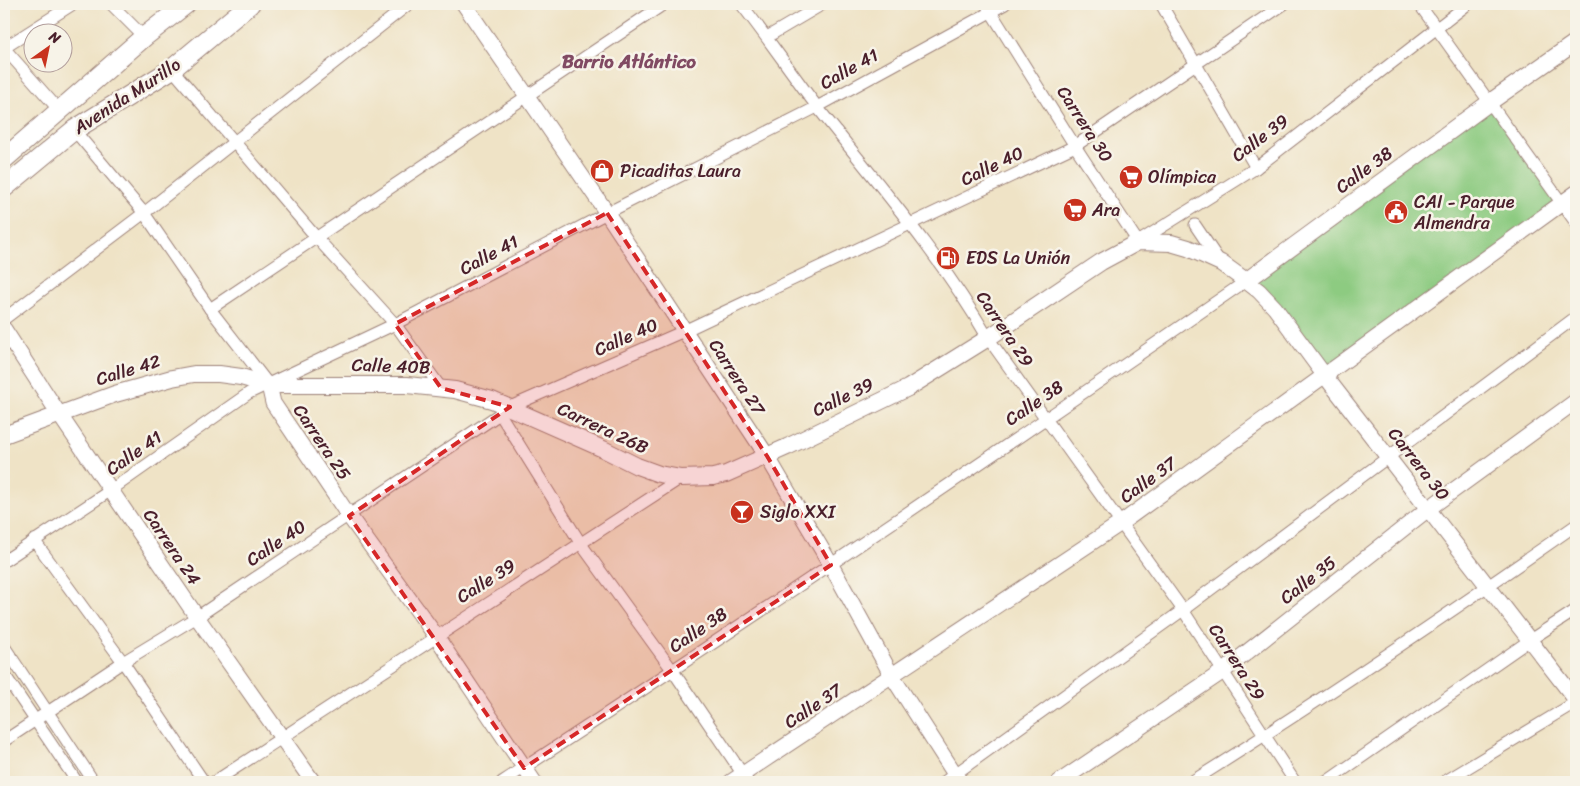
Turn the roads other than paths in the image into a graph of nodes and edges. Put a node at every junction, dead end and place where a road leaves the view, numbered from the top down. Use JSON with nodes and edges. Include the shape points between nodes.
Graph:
{"nodes":[{"id":1,"x":73,"y":4,"type":"edge"},
{"id":2,"x":111,"y":4,"type":"edge"},
{"id":3,"x":186,"y":4,"type":"edge"},
{"id":4,"x":250,"y":4,"type":"edge"},
{"id":5,"x":409,"y":4,"type":"edge"},
{"id":6,"x":464,"y":4,"type":"edge"},
{"id":7,"x":664,"y":4,"type":"edge"},
{"id":8,"x":741,"y":4,"type":"edge"},
{"id":9,"x":823,"y":4,"type":"edge"},
{"id":10,"x":1005,"y":4,"type":"edge"},
{"id":11,"x":1161,"y":4,"type":"edge"},
{"id":12,"x":1284,"y":4,"type":"edge"},
{"id":13,"x":1419,"y":4,"type":"edge"},
{"id":14,"x":1468,"y":4,"type":"edge"},
{"id":15,"x":988,"y":8,"type":"edge"},
{"id":16,"x":1435,"y":28,"type":"junction"},
{"id":17,"x":144,"y":37,"type":"junction"},
{"id":18,"x":767,"y":37,"type":"junction"},
{"id":19,"x":1576,"y":42,"type":"edge"},
{"id":20,"x":4,"y":48,"type":"edge"},
{"id":21,"x":1195,"y":65,"type":"junction"},
{"id":22,"x":172,"y":69,"type":"junction"},
{"id":23,"x":527,"y":95,"type":"junction"},
{"id":24,"x":1490,"y":102,"type":"junction"},
{"id":25,"x":817,"y":106,"type":"junction"},
{"id":26,"x":59,"y":110,"type":"junction"},
{"id":27,"x":74,"y":130,"type":"junction"},
{"id":28,"x":234,"y":141,"type":"junction"},
{"id":29,"x":1075,"y":146,"type":"junction"},
{"id":30,"x":4,"y":159,"type":"edge"},
{"id":31,"x":1256,"y":168,"type":"junction"},
{"id":32,"x":4,"y":188,"type":"edge"},
{"id":33,"x":1576,"y":193,"type":"edge"},
{"id":34,"x":1562,"y":204,"type":"junction"},
{"id":35,"x":144,"y":212,"type":"junction"},
{"id":36,"x":607,"y":213,"type":"junction"},
{"id":37,"x":1576,"y":223,"type":"edge"},
{"id":38,"x":910,"y":224,"type":"junction"},
{"id":39,"x":1195,"y":224,"type":"dead end"},
{"id":40,"x":316,"y":237,"type":"junction"},
{"id":41,"x":1138,"y":242,"type":"junction"},
{"id":42,"x":1221,"y":263,"type":"junction"},
{"id":43,"x":1246,"y":281,"type":"junction"},
{"id":44,"x":210,"y":309,"type":"junction"},
{"id":45,"x":1576,"y":317,"type":"edge"},
{"id":46,"x":4,"y":319,"type":"edge"},
{"id":47,"x":394,"y":324,"type":"junction"},
{"id":48,"x":4,"y":329,"type":"edge"},
{"id":49,"x":684,"y":331,"type":"junction"},
{"id":50,"x":988,"y":338,"type":"junction"},
{"id":51,"x":1324,"y":376,"type":"junction"},
{"id":52,"x":269,"y":385,"type":"junction"},
{"id":53,"x":440,"y":388,"type":"junction"},
{"id":54,"x":1576,"y":401,"type":"edge"},
{"id":55,"x":505,"y":411,"type":"junction"},
{"id":56,"x":59,"y":414,"type":"junction"},
{"id":57,"x":1046,"y":420,"type":"junction"},
{"id":58,"x":4,"y":435,"type":"edge"},
{"id":59,"x":766,"y":456,"type":"junction"},
{"id":60,"x":1388,"y":458,"type":"junction"},
{"id":61,"x":681,"y":478,"type":"junction"},
{"id":62,"x":111,"y":490,"type":"junction"},
{"id":63,"x":1428,"y":509,"type":"junction"},
{"id":64,"x":349,"y":516,"type":"junction"},
{"id":65,"x":1121,"y":523,"type":"junction"},
{"id":66,"x":1576,"y":526,"type":"edge"},
{"id":67,"x":34,"y":540,"type":"junction"},
{"id":68,"x":581,"y":544,"type":"junction"},
{"id":69,"x":4,"y":561,"type":"edge"},
{"id":70,"x":831,"y":565,"type":"junction"},
{"id":71,"x":1488,"y":586,"type":"junction"},
{"id":72,"x":1183,"y":610,"type":"junction"},
{"id":73,"x":1576,"y":610,"type":"edge"},
{"id":74,"x":197,"y":617,"type":"junction"},
{"id":75,"x":436,"y":636,"type":"junction"},
{"id":76,"x":1530,"y":640,"type":"junction"},
{"id":77,"x":4,"y":646,"type":"edge"},
{"id":78,"x":123,"y":662,"type":"junction"},
{"id":79,"x":673,"y":671,"type":"junction"},
{"id":80,"x":1222,"y":672,"type":"junction"},
{"id":81,"x":4,"y":674,"type":"edge"},
{"id":82,"x":892,"y":676,"type":"junction"},
{"id":83,"x":1576,"y":701,"type":"edge"},
{"id":84,"x":48,"y":712,"type":"junction"},
{"id":85,"x":35,"y":721,"type":"junction"},
{"id":86,"x":1265,"y":736,"type":"junction"},
{"id":87,"x":282,"y":738,"type":"junction"},
{"id":88,"x":4,"y":741,"type":"edge"},
{"id":89,"x":524,"y":768,"type":"junction"},
{"id":90,"x":741,"y":780,"type":"edge"},
{"id":91,"x":953,"y":780,"type":"edge"},
{"id":92,"x":77,"y":782,"type":"edge"},
{"id":93,"x":94,"y":782,"type":"edge"},
{"id":94,"x":204,"y":782,"type":"edge"},
{"id":95,"x":214,"y":782,"type":"edge"},
{"id":96,"x":313,"y":782,"type":"edge"},
{"id":97,"x":502,"y":782,"type":"edge"},
{"id":98,"x":534,"y":782,"type":"edge"},
{"id":99,"x":1059,"y":782,"type":"edge"},
{"id":100,"x":1191,"y":782,"type":"edge"},
{"id":101,"x":1295,"y":782,"type":"edge"},
{"id":102,"x":1326,"y":782,"type":"edge"},
{"id":103,"x":1444,"y":782,"type":"edge"}],
"edges":[{"from":1,"to":20,"type":"street"},
{"from":2,"to":17,"type":"street"},
{"from":3,"to":17,"type":"main road","name":"Avenida Murillo"},
{"from":4,"to":22,"type":"main road","name":"Avenida Murillo"},
{"from":5,"to":28,"type":"street"},
{"from":6,"to":23,"type":"street","name":"Carrera 27"},
{"from":7,"to":23,"type":"street"},
{"from":8,"to":18,"type":"street","name":"Carrera 29"},
{"from":9,"to":18,"type":"street"},
{"from":10,"to":15,"type":"street","name":"Calle 41"},
{"from":11,"to":21,"type":"street"},
{"from":12,"to":21,"type":"street","name":"Calle 40"},
{"from":13,"to":16,"type":"street"},
{"from":14,"to":16,"type":"street","name":"Calle 39"},
{"from":15,"to":25,"type":"street","name":"Calle 41"},
{"from":15,"to":29,"type":"street","name":"Carrera 30"},
{"from":16,"to":24,"type":"street"},
{"from":16,"to":31,"type":"street","name":"Calle 39"},
{"from":17,"to":26,"type":"main road","name":"Avenida Murillo"},
{"from":18,"to":25,"type":"street","name":"Carrera 29"},
{"from":19,"to":24,"type":"main road","name":"Calle 38"},
{"from":20,"to":26,"type":"street"},
{"from":21,"to":29,"type":"street","name":"Calle 40"},
{"from":21,"to":31,"type":"street"},
{"from":22,"to":27,"type":"main road","name":"Avenida Murillo"},
{"from":22,"to":28,"type":"street"},
{"from":23,"to":36,"type":"street","name":"Carrera 27"},
{"from":23,"to":40,"type":"street"},
{"from":24,"to":34,"type":"street"},
{"from":24,"to":43,"type":"main road","name":"Calle 38"},
{"from":25,"to":36,"type":"street","name":"Calle 41"},
{"from":25,"to":38,"type":"street","name":"Carrera 29"},
{"from":26,"to":30,"type":"main road","name":"Avenida Murillo"},
{"from":27,"to":32,"type":"main road","name":"Avenida Murillo"},
{"from":27,"to":35,"type":"street","name":"Carrera 25"},
{"from":28,"to":35,"type":"street"},
{"from":28,"to":40,"type":"street"},
{"from":29,"to":38,"type":"street","name":"Calle 40"},
{"from":29,"to":41,"type":"street","name":"Carrera 30"},
{"from":31,"to":41,"type":"street","name":"Calle 39"},
{"from":33,"to":34,"type":"street","name":"Calle 37"},
{"from":34,"to":37,"type":"street"},
{"from":34,"to":51,"type":"street","name":"Calle 37"},
{"from":35,"to":44,"type":"street","name":"Carrera 25"},
{"from":35,"to":46,"type":"street"},
{"from":36,"to":47,"type":"street","name":"Calle 41"},
{"from":36,"to":49,"type":"street","name":"Carrera 27"},
{"from":38,"to":49,"type":"street","name":"Calle 40"},
{"from":38,"to":50,"type":"street","name":"Carrera 29"},
{"from":39,"to":42,"type":"street","name":"Carrera 30"},
{"from":40,"to":44,"type":"street"},
{"from":40,"to":47,"type":"street"},
{"from":41,"to":42,"type":"main road","name":"Carrera 30","via":[[1171,243]]},
{"from":41,"to":50,"type":"main road","name":"Calle 39","via":[[1101,262]]},
{"from":42,"to":43,"type":"main road","name":"Carrera 30"},
{"from":43,"to":51,"type":"street","name":"Carrera 30","via":[[1275,308]]},
{"from":43,"to":57,"type":"street","name":"Calle 38"},
{"from":44,"to":52,"type":"street","name":"Carrera 25"},
{"from":45,"to":60,"type":"street"},
{"from":47,"to":52,"type":"street","name":"Calle 41"},
{"from":47,"to":53,"type":"street"},
{"from":48,"to":56,"type":"street","name":"Carrera 24"},
{"from":49,"to":55,"type":"street","name":"Calle 40"},
{"from":49,"to":59,"type":"street","name":"Carrera 27"},
{"from":50,"to":57,"type":"street","name":"Carrera 29"},
{"from":50,"to":59,"type":"main road","name":"Calle 39","via":[[908,388]]},
{"from":51,"to":60,"type":"street","name":"Carrera 30"},
{"from":51,"to":65,"type":"street","name":"Calle 37"},
{"from":52,"to":53,"type":"main road","name":"Calle 40B","via":[[368,384]]},
{"from":52,"to":56,"type":"main road","name":"Calle 42","via":[[233,376],[194,374],[134,388]]},
{"from":52,"to":62,"type":"street","name":"Calle 41","via":[[249,393]]},
{"from":52,"to":64,"type":"street","name":"Carrera 25","via":[[273,403]]},
{"from":53,"to":55,"type":"main road","name":"Calle 40B","via":[[470,394]]},
{"from":54,"to":63,"type":"street","name":"Calle 35"},
{"from":55,"to":61,"type":"main road","name":"Carrera 26B","via":[[658,474]]},
{"from":55,"to":64,"type":"street","name":"Calle 40"},
{"from":55,"to":68,"type":"street"},
{"from":56,"to":58,"type":"main road","name":"Calle 42"},
{"from":56,"to":62,"type":"street","name":"Carrera 24"},
{"from":57,"to":65,"type":"street","name":"Carrera 29"},
{"from":57,"to":70,"type":"street","name":"Calle 38"},
{"from":59,"to":61,"type":"main road","name":"Calle 39","via":[[726,474]]},
{"from":59,"to":70,"type":"street","name":"Carrera 27"},
{"from":60,"to":63,"type":"street","name":"Carrera 30"},
{"from":60,"to":72,"type":"street"},
{"from":61,"to":68,"type":"street","name":"Calle 39"},
{"from":62,"to":67,"type":"street","name":"Calle 41"},
{"from":62,"to":74,"type":"street","name":"Carrera 24"},
{"from":63,"to":71,"type":"street","name":"Carrera 30"},
{"from":63,"to":80,"type":"street","name":"Calle 35"},
{"from":64,"to":74,"type":"street","name":"Calle 40"},
{"from":64,"to":75,"type":"street","name":"Carrera 25"},
{"from":65,"to":72,"type":"street","name":"Carrera 29"},
{"from":65,"to":82,"type":"street","name":"Calle 37"},
{"from":66,"to":71,"type":"street"},
{"from":67,"to":69,"type":"street","name":"Calle 41"},
{"from":67,"to":78,"type":"street"},
{"from":68,"to":75,"type":"street","name":"Calle 39"},
{"from":68,"to":79,"type":"street"},
{"from":70,"to":79,"type":"street","name":"Calle 38"},
{"from":70,"to":82,"type":"street","name":"Carrera 27"},
{"from":71,"to":76,"type":"street","name":"Carrera 30"},
{"from":71,"to":86,"type":"street"},
{"from":72,"to":80,"type":"street","name":"Carrera 29"},
{"from":72,"to":91,"type":"street"},
{"from":73,"to":76,"type":"street"},
{"from":74,"to":78,"type":"street","name":"Calle 40"},
{"from":74,"to":87,"type":"street","name":"Carrera 24"},
{"from":75,"to":87,"type":"street","name":"Calle 39"},
{"from":75,"to":89,"type":"street","name":"Carrera 25"},
{"from":76,"to":83,"type":"street","name":"Carrera 30"},
{"from":76,"to":102,"type":"street"},
{"from":77,"to":84,"type":"street"},
{"from":78,"to":84,"type":"street","name":"Calle 40"},
{"from":78,"to":94,"type":"street"},
{"from":79,"to":89,"type":"street","name":"Calle 38"},
{"from":79,"to":90,"type":"street"},
{"from":80,"to":86,"type":"street","name":"Carrera 29"},
{"from":80,"to":99,"type":"street","name":"Calle 35"},
{"from":81,"to":85,"type":"street"},
{"from":82,"to":90,"type":"street","name":"Calle 37"},
{"from":82,"to":91,"type":"street","name":"Carrera 27"},
{"from":83,"to":103,"type":"street"},
{"from":84,"to":85,"type":"street","name":"Calle 40"},
{"from":84,"to":93,"type":"street"},
{"from":85,"to":88,"type":"street","name":"Calle 40"},
{"from":85,"to":92,"type":"street"},
{"from":86,"to":100,"type":"street"},
{"from":86,"to":101,"type":"street","name":"Carrera 29"},
{"from":87,"to":95,"type":"street","name":"Calle 39"},
{"from":87,"to":96,"type":"street","name":"Carrera 24"},
{"from":89,"to":97,"type":"street","name":"Calle 38"},
{"from":89,"to":98,"type":"street","name":"Carrera 25"}]}
